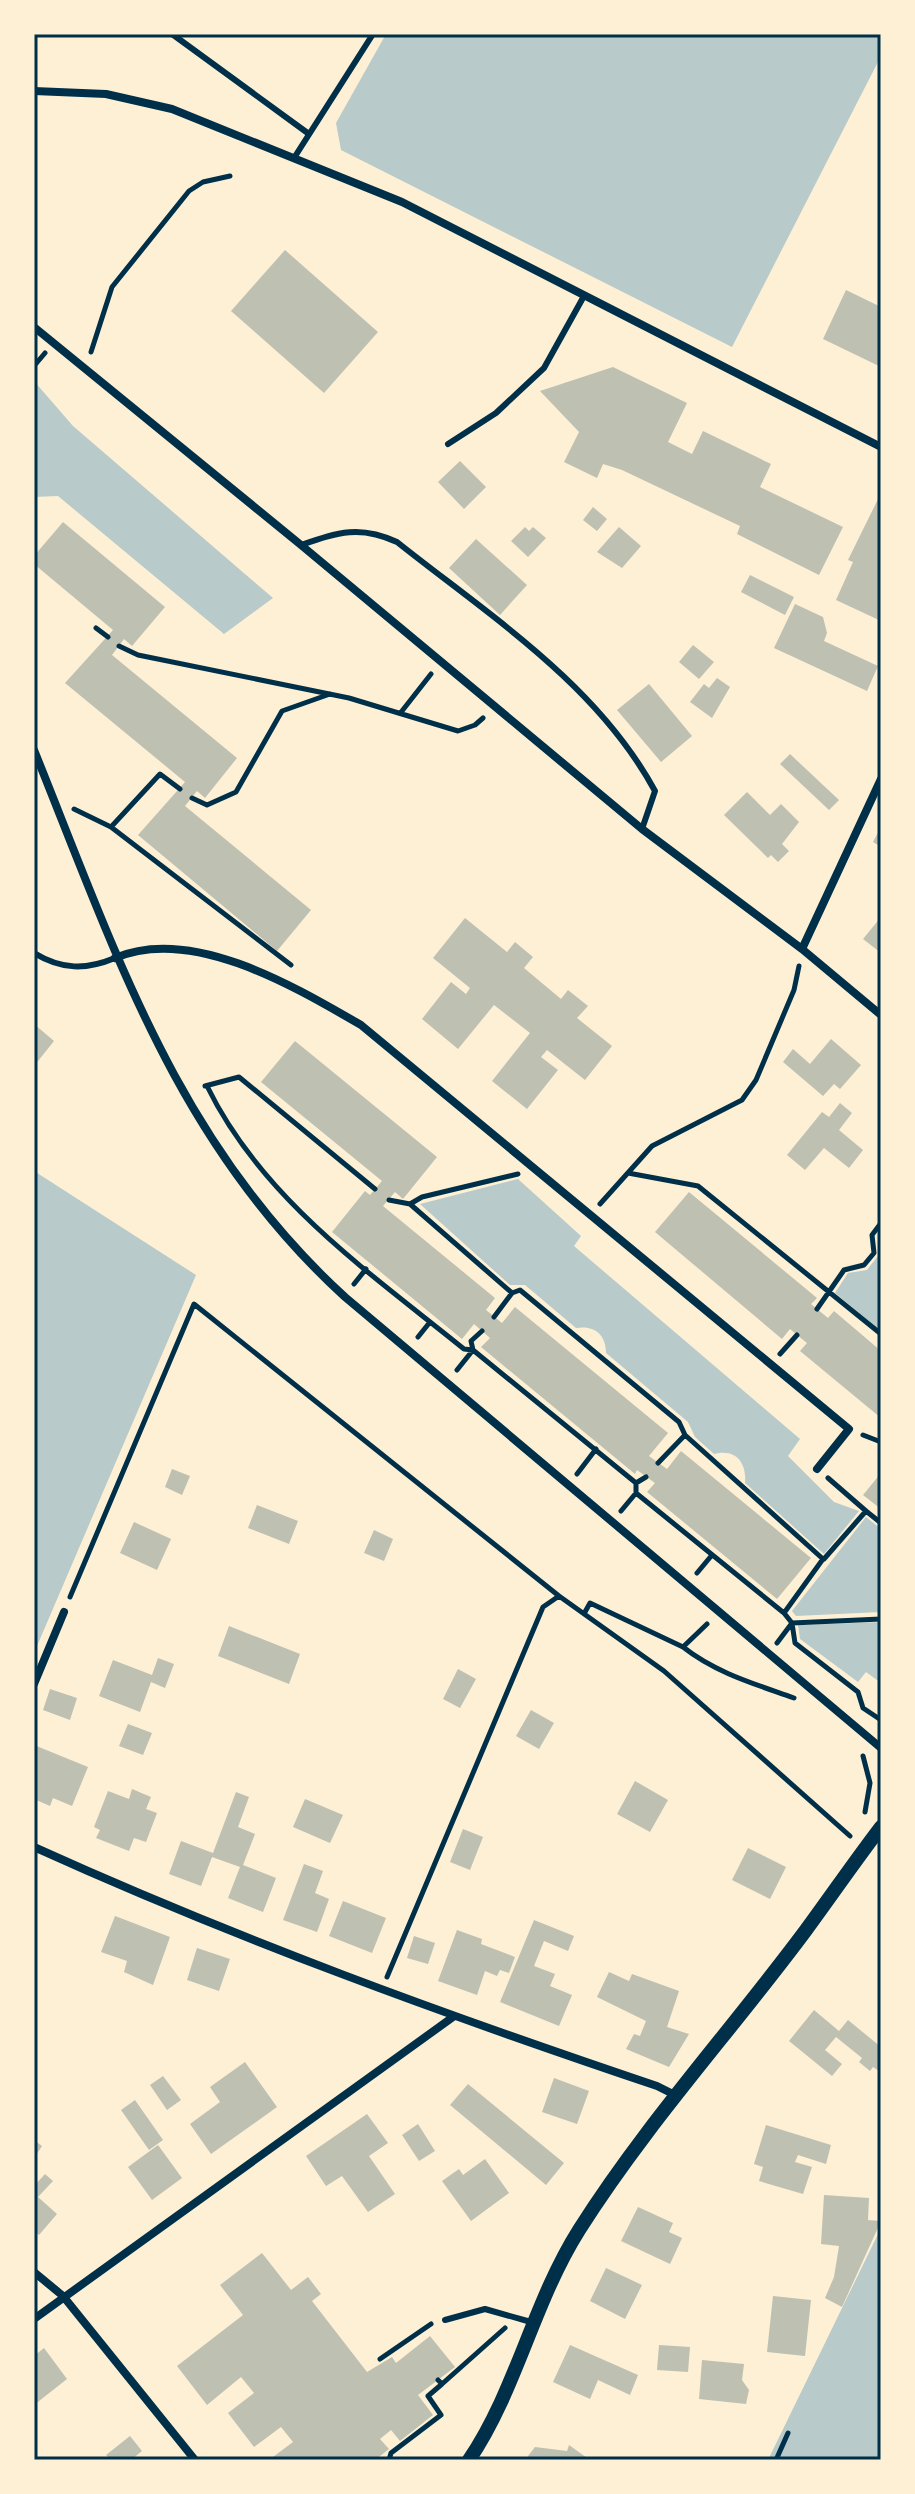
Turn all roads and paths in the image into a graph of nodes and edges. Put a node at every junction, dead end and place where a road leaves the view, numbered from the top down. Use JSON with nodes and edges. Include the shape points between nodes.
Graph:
{"nodes":[{"id":1,"x":172,"y":34,"type":"edge"},
{"id":2,"x":373,"y":34,"type":"edge"},
{"id":3,"x":34,"y":91,"type":"edge"},
{"id":4,"x":309,"y":134,"type":"junction"},
{"id":5,"x":294,"y":158,"type":"junction"},
{"id":6,"x":230,"y":176,"type":"dead end"},
{"id":7,"x":584,"y":296,"type":"junction"},
{"id":8,"x":34,"y":327,"type":"edge"},
{"id":9,"x":86,"y":370,"type":"junction"},
{"id":10,"x":448,"y":444,"type":"dead end"},
{"id":11,"x":881,"y":447,"type":"edge"},
{"id":12,"x":301,"y":545,"type":"junction"},
{"id":13,"x":96,"y":628,"type":"dead end"},
{"id":14,"x":108,"y":637,"type":"dead end"},
{"id":15,"x":119,"y":646,"type":"dead end"},
{"id":16,"x":439,"y":663,"type":"junction"},
{"id":17,"x":331,"y":694,"type":"junction"},
{"id":18,"x":494,"y":707,"type":"junction"},
{"id":19,"x":402,"y":711,"type":"junction"},
{"id":20,"x":34,"y":750,"type":"edge"},
{"id":21,"x":881,"y":779,"type":"edge"},
{"id":22,"x":180,"y":789,"type":"dead end"},
{"id":23,"x":192,"y":798,"type":"dead end"},
{"id":24,"x":58,"y":810,"type":"junction"},
{"id":25,"x":111,"y":827,"type":"junction"},
{"id":26,"x":642,"y":829,"type":"junction"},
{"id":27,"x":802,"y":949,"type":"junction"},
{"id":28,"x":34,"y":953,"type":"edge"},
{"id":29,"x":115,"y":958,"type":"junction"},
{"id":30,"x":299,"y":989,"type":"junction"},
{"id":31,"x":881,"y":1015,"type":"edge"},
{"id":32,"x":207,"y":1086,"type":"junction"},
{"id":33,"x":182,"y":1094,"type":"junction"},
{"id":34,"x":521,"y":1173,"type":"dead end"},
{"id":35,"x":628,"y":1173,"type":"junction"},
{"id":36,"x":375,"y":1189,"type":"dead end"},
{"id":37,"x":389,"y":1200,"type":"dead end"},
{"id":38,"x":410,"y":1204,"type":"junction"},
{"id":39,"x":591,"y":1213,"type":"junction"},
{"id":40,"x":881,"y":1223,"type":"edge"},
{"id":41,"x":828,"y":1291,"type":"junction"},
{"id":42,"x":512,"y":1293,"type":"junction"},
{"id":43,"x":817,"y":1309,"type":"dead end"},
{"id":44,"x":494,"y":1317,"type":"dead end"},
{"id":45,"x":482,"y":1331,"type":"dead end"},
{"id":46,"x":881,"y":1334,"type":"edge"},
{"id":47,"x":797,"y":1335,"type":"dead end"},
{"id":48,"x":473,"y":1350,"type":"junction"},
{"id":49,"x":772,"y":1364,"type":"junction"},
{"id":50,"x":446,"y":1383,"type":"junction"},
{"id":51,"x":685,"y":1435,"type":"junction"},
{"id":52,"x":596,"y":1449,"type":"junction"},
{"id":53,"x":658,"y":1463,"type":"dead end"},
{"id":54,"x":817,"y":1469,"type":"joint"},
{"id":55,"x":646,"y":1477,"type":"dead end"},
{"id":56,"x":636,"y":1483,"type":"junction"},
{"id":57,"x":567,"y":1486,"type":"junction"},
{"id":58,"x":866,"y":1511,"type":"junction"},
{"id":59,"x":881,"y":1523,"type":"edge"},
{"id":60,"x":823,"y":1559,"type":"junction"},
{"id":61,"x":559,"y":1596,"type":"junction"},
{"id":62,"x":64,"y":1612,"type":"joint"},
{"id":63,"x":585,"y":1612,"type":"junction"},
{"id":64,"x":720,"y":1612,"type":"junction"},
{"id":65,"x":784,"y":1613,"type":"junction"},
{"id":66,"x":881,"y":1619,"type":"edge"},
{"id":67,"x":792,"y":1623,"type":"junction"},
{"id":68,"x":683,"y":1647,"type":"junction"},
{"id":69,"x":770,"y":1654,"type":"junction"},
{"id":70,"x":778,"y":1681,"type":"dead end"},
{"id":71,"x":34,"y":1684,"type":"edge"},
{"id":72,"x":881,"y":1720,"type":"edge"},
{"id":73,"x":881,"y":1748,"type":"edge"},
{"id":74,"x":860,"y":1749,"type":"dead end"},
{"id":75,"x":863,"y":1818,"type":"dead end"},
{"id":76,"x":881,"y":1827,"type":"edge"},
{"id":77,"x":858,"y":1829,"type":"dead end"},
{"id":78,"x":34,"y":1847,"type":"edge"},
{"id":79,"x":382,"y":1989,"type":"junction"},
{"id":80,"x":453,"y":2017,"type":"junction"},
{"id":81,"x":675,"y":2095,"type":"junction"},
{"id":82,"x":34,"y":2272,"type":"edge"},
{"id":83,"x":63,"y":2296,"type":"junction"},
{"id":84,"x":511,"y":2314,"type":"junction"},
{"id":85,"x":34,"y":2319,"type":"edge"},
{"id":86,"x":445,"y":2320,"type":"joint"},
{"id":87,"x":531,"y":2322,"type":"junction"},
{"id":88,"x":380,"y":2359,"type":"dead end"},
{"id":89,"x":788,"y":2433,"type":"dead end"},
{"id":90,"x":195,"y":2460,"type":"edge"},
{"id":91,"x":389,"y":2460,"type":"edge"},
{"id":92,"x":469,"y":2460,"type":"edge"},
{"id":93,"x":776,"y":2460,"type":"edge"}],
"edges":[{"from":1,"to":4,"type":"lane"},
{"from":2,"to":4,"type":"lane"},
{"from":3,"to":5,"type":"street","via":[[106,94],[172,109]]},
{"from":4,"to":5,"type":"lane"},
{"from":5,"to":7,"type":"street","via":[[402,202]]},
{"from":6,"to":9,"type":"path","via":[[189,191],[112,287]]},
{"from":7,"to":10,"type":"lane","via":[[544,368],[496,413]]},
{"from":7,"to":11,"type":"street"},
{"from":8,"to":9,"type":"street"},
{"from":9,"to":12,"type":"street"},
{"from":12,"to":16,"type":"street"},
{"from":12,"to":26,"type":"lane","via":[[331,534],[372,531],[397,542],[580,689],[637,757],[655,791]]},
{"from":13,"to":14,"type":"path"},
{"from":15,"to":17,"type":"path","via":[[138,655]]},
{"from":16,"to":18,"type":"street"},
{"from":16,"to":19,"type":"path"},
{"from":17,"to":19,"type":"path"},
{"from":17,"to":23,"type":"path","via":[[282,711],[236,792],[207,805]]},
{"from":18,"to":19,"type":"path","via":[[475,725],[458,731]]},
{"from":18,"to":26,"type":"street"},
{"from":20,"to":24,"type":"street"},
{"from":21,"to":27,"type":"street"},
{"from":22,"to":25,"type":"path","via":[[160,774]]},
{"from":24,"to":25,"type":"path","via":[[79,808]]},
{"from":24,"to":29,"type":"street"},
{"from":25,"to":30,"type":"path","via":[[299,971]]},
{"from":26,"to":27,"type":"street"},
{"from":27,"to":31,"type":"street"},
{"from":27,"to":35,"type":"path","via":[[794,990],[756,1080],[742,1100],[652,1146]]},
{"from":28,"to":29,"type":"lane","via":[[65,968]]},
{"from":29,"to":30,"type":"street","via":[[149,947],[177,948],[241,965]]},
{"from":29,"to":33,"type":"street"},
{"from":30,"to":39,"type":"street","via":[[361,1025]]},
{"from":32,"to":33,"type":"path"},
{"from":32,"to":36,"type":"path","via":[[239,1077]]},
{"from":32,"to":48,"type":"path","via":[[272,1183],[303,1218],[464,1349]]},
{"from":33,"to":50,"type":"street","via":[[250,1193],[314,1269]]},
{"from":34,"to":38,"type":"path"},
{"from":35,"to":39,"type":"path"},
{"from":35,"to":41,"type":"path","via":[[698,1186]]},
{"from":37,"to":38,"type":"path"},
{"from":38,"to":42,"type":"path"},
{"from":39,"to":49,"type":"street"},
{"from":40,"to":41,"type":"path","via":[[872,1235],[874,1253],[864,1265],[844,1270]]},
{"from":41,"to":43,"type":"path"},
{"from":41,"to":46,"type":"path"},
{"from":42,"to":44,"type":"path"},
{"from":42,"to":51,"type":"path","via":[[520,1290],[543,1308],[679,1422]]},
{"from":45,"to":48,"type":"path","via":[[471,1341]]},
{"from":47,"to":49,"type":"path"},
{"from":48,"to":50,"type":"path"},
{"from":48,"to":52,"type":"path"},
{"from":49,"to":54,"type":"street","via":[[849,1429]]},
{"from":50,"to":57,"type":"street"},
{"from":51,"to":53,"type":"path"},
{"from":51,"to":60,"type":"path"},
{"from":52,"to":56,"type":"path"},
{"from":52,"to":57,"type":"path"},
{"from":54,"to":58,"type":"path"},
{"from":55,"to":56,"type":"path"},
{"from":56,"to":65,"type":"path","via":[[636,1493]]},
{"from":57,"to":64,"type":"street"},
{"from":58,"to":59,"type":"path"},
{"from":58,"to":60,"type":"path"},
{"from":60,"to":65,"type":"path"},
{"from":61,"to":62,"type":"path","via":[[194,1304]]},
{"from":61,"to":63,"type":"path"},
{"from":61,"to":79,"type":"path","via":[[543,1607]]},
{"from":62,"to":71,"type":"street"},
{"from":63,"to":68,"type":"path","via":[[590,1603]]},
{"from":63,"to":77,"type":"path","via":[[664,1671],[854,1840]]},
{"from":64,"to":68,"type":"path"},
{"from":64,"to":69,"type":"street"},
{"from":65,"to":67,"type":"path"},
{"from":66,"to":67,"type":"path"},
{"from":67,"to":69,"type":"path"},
{"from":67,"to":72,"type":"path","via":[[795,1643],[858,1692],[863,1708]]},
{"from":68,"to":70,"type":"path","via":[[733,1677],[800,1700]]},
{"from":69,"to":73,"type":"street"},
{"from":74,"to":75,"type":"path","via":[[870,1783]]},
{"from":76,"to":81,"type":"street"},
{"from":78,"to":79,"type":"street","via":[[176,1912]]},
{"from":79,"to":80,"type":"street"},
{"from":80,"to":81,"type":"street"},
{"from":80,"to":83,"type":"street"},
{"from":81,"to":87,"type":"street","via":[[577,2233]]},
{"from":82,"to":83,"type":"street"},
{"from":83,"to":85,"type":"street"},
{"from":83,"to":90,"type":"street"},
{"from":84,"to":86,"type":"lane","via":[[485,2309]]},
{"from":84,"to":87,"type":"lane"},
{"from":84,"to":91,"type":"path","via":[[503,2333],[428,2396],[441,2415]]},
{"from":86,"to":88,"type":"path","via":[[426,2326]]},
{"from":87,"to":92,"type":"street","via":[[503,2397]]},
{"from":89,"to":93,"type":"path"}]}
